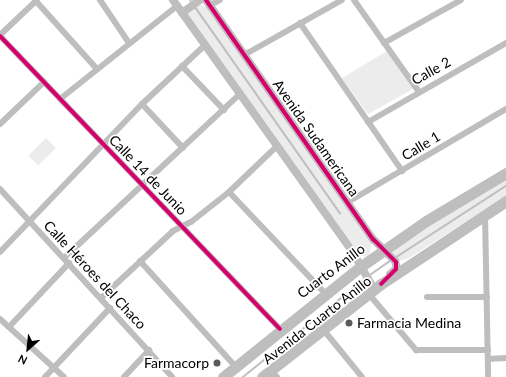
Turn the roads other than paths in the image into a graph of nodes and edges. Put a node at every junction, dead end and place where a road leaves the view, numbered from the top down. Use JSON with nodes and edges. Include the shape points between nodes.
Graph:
{"nodes":[{"id":1,"x":35,"y":0,"type":"edge"},
{"id":2,"x":100,"y":0,"type":"edge"},
{"id":3,"x":200,"y":0,"type":"edge"},
{"id":4,"x":220,"y":0,"type":"edge"},
{"id":5,"x":342,"y":0,"type":"edge"},
{"id":6,"x":354,"y":0,"type":"edge"},
{"id":7,"x":461,"y":0,"type":"edge"},
{"id":8,"x":175,"y":3,"type":"edge"},
{"id":9,"x":208,"y":3,"type":"edge"},
{"id":10,"x":182,"y":13,"type":"junction"},
{"id":11,"x":300,"y":23,"type":"junction"},
{"id":12,"x":0,"y":36,"type":"edge"},
{"id":13,"x":506,"y":43,"type":"edge"},
{"id":14,"x":129,"y":44,"type":"junction"},
{"id":15,"x":384,"y":44,"type":"junction"},
{"id":16,"x":204,"y":45,"type":"junction"},
{"id":17,"x":244,"y":54,"type":"junction"},
{"id":18,"x":182,"y":66,"type":"junction"},
{"id":19,"x":97,"y":68,"type":"junction"},
{"id":20,"x":44,"y":82,"type":"junction"},
{"id":21,"x":419,"y":92,"type":"junction"},
{"id":22,"x":240,"y":94,"type":"junction"},
{"id":23,"x":60,"y":99,"type":"junction"},
{"id":24,"x":142,"y":104,"type":"junction"},
{"id":25,"x":506,"y":109,"type":"edge"},
{"id":26,"x":224,"y":110,"type":"junction"},
{"id":27,"x":368,"y":122,"type":"junction"},
{"id":28,"x":0,"y":124,"type":"edge"},
{"id":29,"x":103,"y":144,"type":"junction"},
{"id":30,"x":277,"y":146,"type":"junction"},
{"id":31,"x":183,"y":148,"type":"junction"},
{"id":32,"x":402,"y":171,"type":"junction"},
{"id":33,"x":506,"y":173,"type":"edge"},
{"id":34,"x":142,"y":184,"type":"junction"},
{"id":35,"x":0,"y":189,"type":"edge"},
{"id":36,"x":229,"y":192,"type":"junction"},
{"id":37,"x":506,"y":201,"type":"edge"},
{"id":38,"x":348,"y":202,"type":"junction"},
{"id":39,"x":485,"y":214,"type":"junction"},
{"id":40,"x":29,"y":221,"type":"junction"},
{"id":41,"x":182,"y":226,"type":"junction"},
{"id":42,"x":0,"y":252,"type":"edge"},
{"id":43,"x":387,"y":253,"type":"junction"},
{"id":44,"x":64,"y":258,"type":"junction"},
{"id":45,"x":140,"y":261,"type":"junction"},
{"id":46,"x":69,"y":263,"type":"junction"},
{"id":47,"x":362,"y":271,"type":"junction"},
{"id":48,"x":373,"y":288,"type":"junction"},
{"id":49,"x":325,"y":293,"type":"junction"},
{"id":50,"x":427,"y":297,"type":"dead end"},
{"id":51,"x":487,"y":297,"type":"junction"},
{"id":52,"x":101,"y":298,"type":"junction"},
{"id":53,"x":110,"y":308,"type":"junction"},
{"id":54,"x":0,"y":319,"type":"edge"},
{"id":55,"x":9,"y":327,"type":"junction"},
{"id":56,"x":322,"y":328,"type":"junction"},
{"id":57,"x":280,"y":329,"type":"junction"},
{"id":58,"x":149,"y":350,"type":"junction"},
{"id":59,"x":488,"y":350,"type":"junction"},
{"id":60,"x":506,"y":358,"type":"edge"},
{"id":61,"x":488,"y":359,"type":"junction"},
{"id":62,"x":235,"y":366,"type":"junction"},
{"id":63,"x":54,"y":368,"type":"junction"},
{"id":64,"x":270,"y":375,"type":"edge"},
{"id":65,"x":45,"y":377,"type":"edge"},
{"id":66,"x":64,"y":377,"type":"edge"},
{"id":67,"x":124,"y":377,"type":"edge"},
{"id":68,"x":172,"y":377,"type":"edge"},
{"id":69,"x":223,"y":377,"type":"edge"},
{"id":70,"x":362,"y":377,"type":"edge"},
{"id":71,"x":488,"y":377,"type":"edge"}],
"edges":[{"from":1,"to":12,"type":"street"},
{"from":1,"to":19,"type":"street"},
{"from":2,"to":14,"type":"street"},
{"from":3,"to":10,"type":"street"},
{"from":4,"to":9,"type":"street"},
{"from":5,"to":11,"type":"street"},
{"from":6,"to":15,"type":"street"},
{"from":7,"to":15,"type":"street"},
{"from":8,"to":10,"type":"street"},
{"from":8,"to":14,"type":"street"},
{"from":9,"to":17,"type":"street","name":"Avenida Sudamericana"},
{"from":10,"to":16,"type":"street"},
{"from":11,"to":17,"type":"street"},
{"from":11,"to":27,"type":"street"},
{"from":12,"to":20,"type":"street","name":"Calle 14 de Junio"},
{"from":13,"to":21,"type":"street","name":"Calle 2"},
{"from":14,"to":19,"type":"street"},
{"from":15,"to":21,"type":"street"},
{"from":16,"to":18,"type":"street"},
{"from":16,"to":22,"type":"street"},
{"from":17,"to":38,"type":"street","name":"Avenida Sudamericana"},
{"from":18,"to":24,"type":"street"},
{"from":18,"to":26,"type":"street"},
{"from":19,"to":23,"type":"street"},
{"from":20,"to":23,"type":"street","name":"Calle 14 de Junio"},
{"from":20,"to":28,"type":"street"},
{"from":21,"to":27,"type":"street","name":"Calle 2"},
{"from":22,"to":26,"type":"street"},
{"from":22,"to":30,"type":"street"},
{"from":23,"to":29,"type":"street","name":"Calle 14 de Junio"},
{"from":24,"to":29,"type":"street"},
{"from":24,"to":31,"type":"street"},
{"from":25,"to":32,"type":"street","name":"Calle 1"},
{"from":26,"to":31,"type":"street"},
{"from":27,"to":32,"type":"street"},
{"from":29,"to":34,"type":"street","name":"Calle 14 de Junio"},
{"from":29,"to":40,"type":"street"},
{"from":30,"to":36,"type":"street"},
{"from":30,"to":47,"type":"street"},
{"from":31,"to":34,"type":"street"},
{"from":32,"to":38,"type":"street","name":"Calle 1"},
{"from":33,"to":43,"type":"highway","name":"Cuarto Anillo"},
{"from":34,"to":41,"type":"street","name":"Calle 14 de Junio"},
{"from":34,"to":44,"type":"street"},
{"from":35,"to":40,"type":"street","name":"Calle Héroes del Chaco"},
{"from":36,"to":41,"type":"street"},
{"from":36,"to":49,"type":"street"},
{"from":37,"to":39,"type":"highway","name":"Avenida Cuarto Anillo"},
{"from":38,"to":43,"type":"street","name":"Avenida Sudamericana"},
{"from":39,"to":48,"type":"highway","name":"Avenida Cuarto Anillo"},
{"from":39,"to":51,"type":"street"},
{"from":40,"to":42,"type":"street"},
{"from":40,"to":44,"type":"street","name":"Calle Héroes del Chaco"},
{"from":41,"to":45,"type":"street"},
{"from":41,"to":57,"type":"street","name":"Calle 14 de Junio"},
{"from":43,"to":47,"type":"highway","name":"Cuarto Anillo"},
{"from":43,"to":48,"type":"street","name":"Avenida Sudamericana","via":[[397,264]]},
{"from":44,"to":46,"type":"street","name":"Calle Héroes del Chaco"},
{"from":45,"to":52,"type":"street"},
{"from":45,"to":62,"type":"street"},
{"from":46,"to":52,"type":"street","name":"Calle Héroes del Chaco"},
{"from":46,"to":55,"type":"street"},
{"from":47,"to":48,"type":"street"},
{"from":47,"to":49,"type":"highway","name":"Cuarto Anillo"},
{"from":48,"to":56,"type":"highway","name":"Avenida Cuarto Anillo"},
{"from":48,"to":59,"type":"street","via":[[416,350]]},
{"from":49,"to":57,"type":"highway","name":"Cuarto Anillo"},
{"from":50,"to":51,"type":"street"},
{"from":51,"to":59,"type":"street"},
{"from":52,"to":53,"type":"street","name":"Calle Héroes del Chaco"},
{"from":53,"to":58,"type":"street","name":"Calle Héroes del Chaco"},
{"from":53,"to":63,"type":"street"},
{"from":54,"to":55,"type":"street"},
{"from":55,"to":63,"type":"street"},
{"from":56,"to":64,"type":"highway","name":"Avenida Cuarto Anillo"},
{"from":56,"to":70,"type":"street"},
{"from":57,"to":62,"type":"highway","name":"Cuarto Anillo"},
{"from":58,"to":67,"type":"street"},
{"from":58,"to":68,"type":"street","name":"Calle Héroes del Chaco"},
{"from":59,"to":61,"type":"street"},
{"from":60,"to":61,"type":"street"},
{"from":61,"to":71,"type":"street"},
{"from":62,"to":69,"type":"highway","name":"Cuarto Anillo"},
{"from":63,"to":65,"type":"street"},
{"from":63,"to":66,"type":"street"}]}
